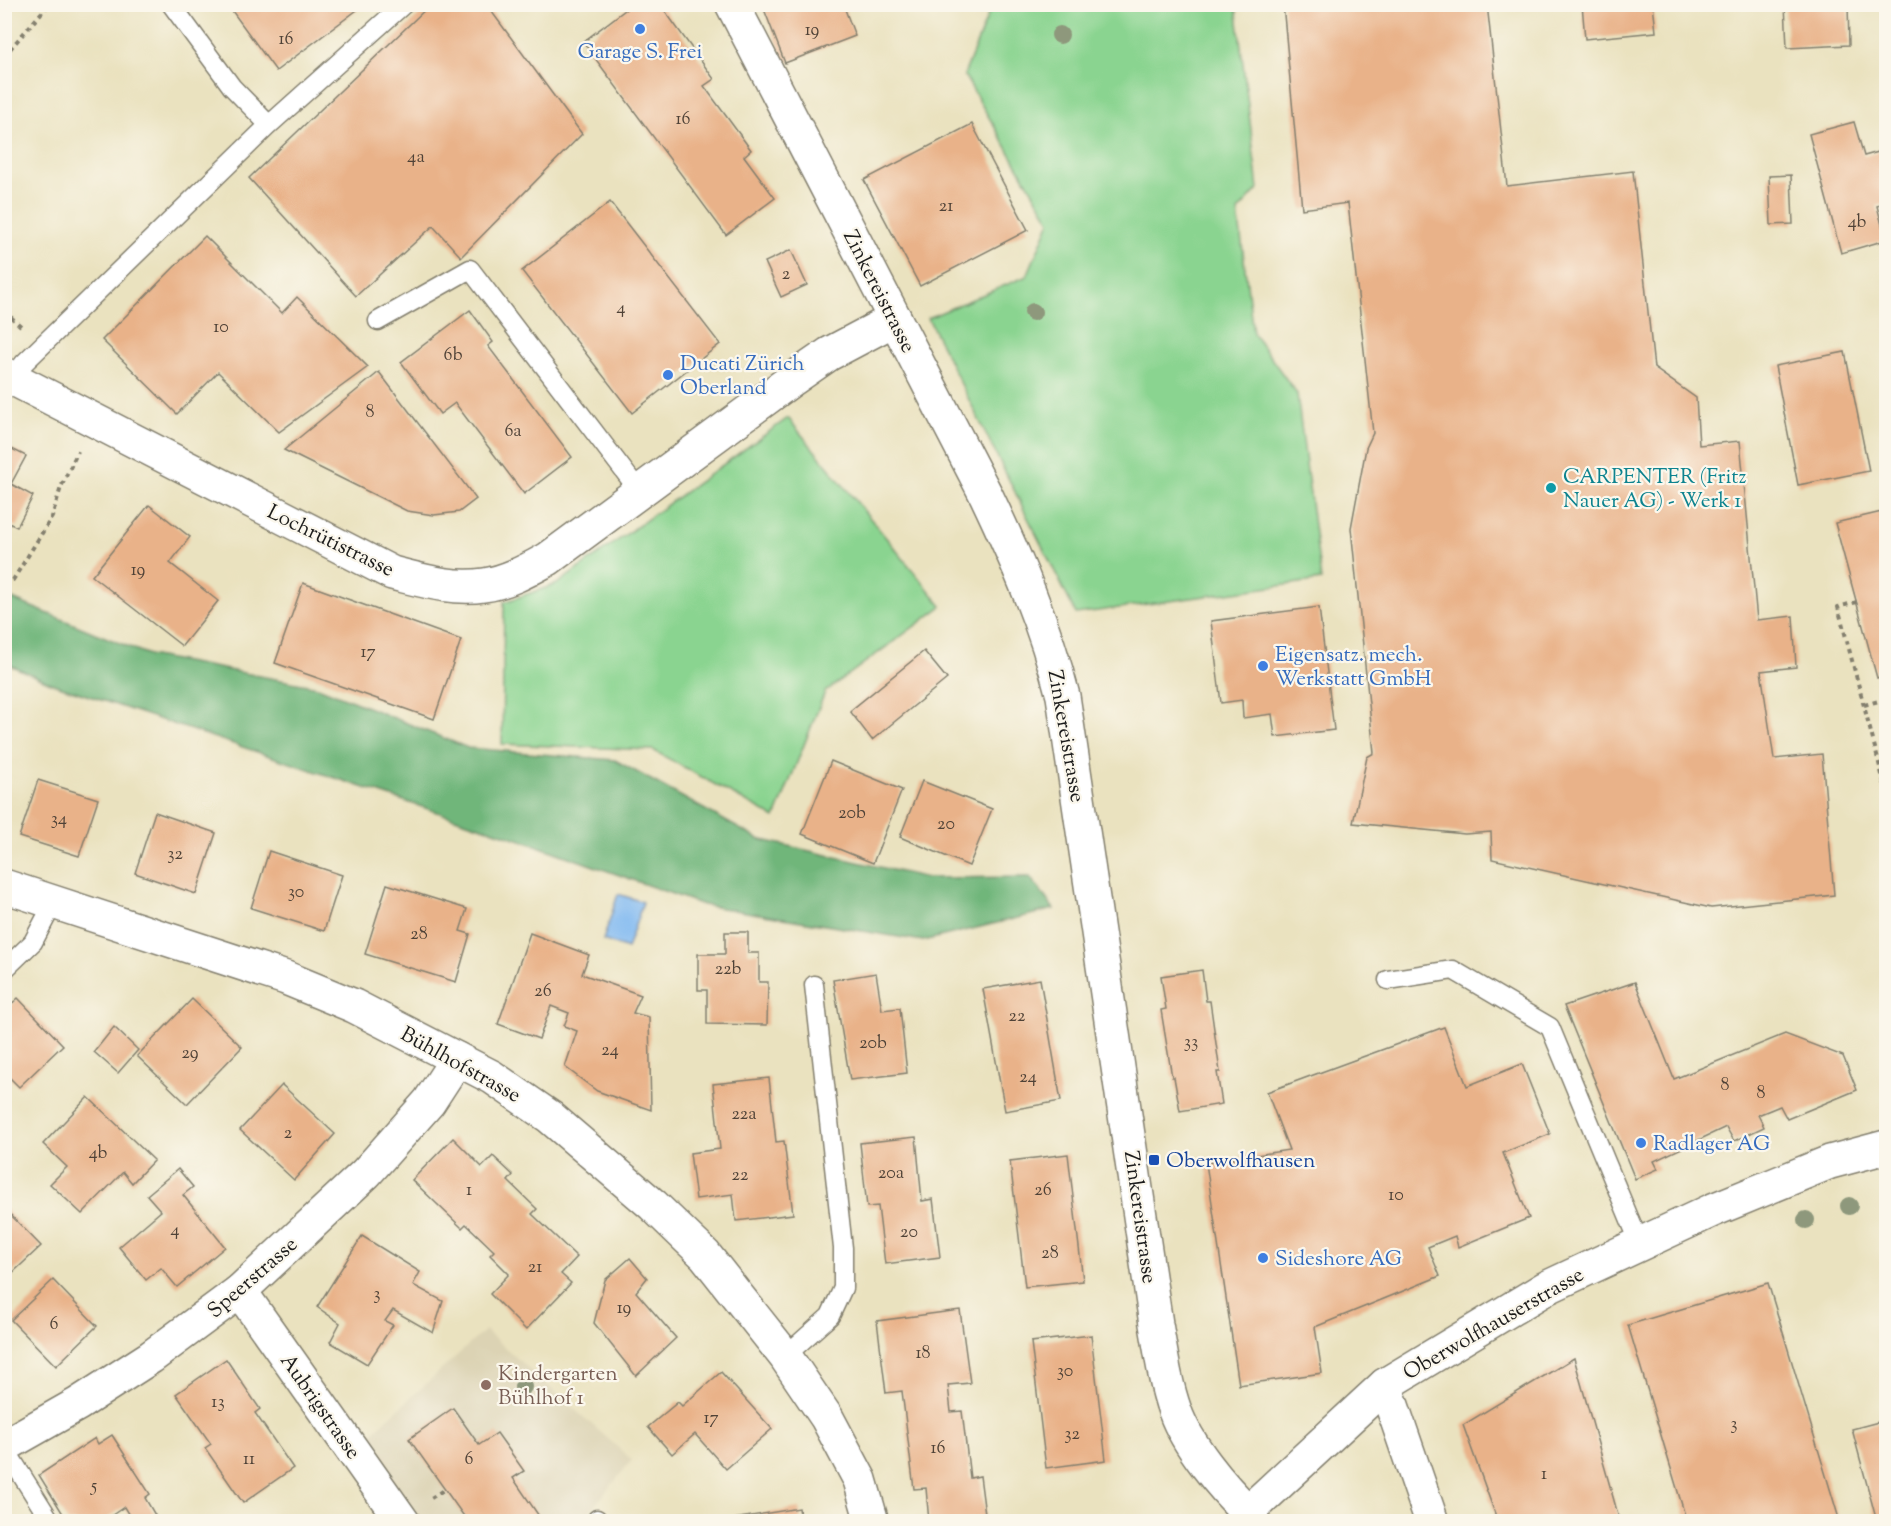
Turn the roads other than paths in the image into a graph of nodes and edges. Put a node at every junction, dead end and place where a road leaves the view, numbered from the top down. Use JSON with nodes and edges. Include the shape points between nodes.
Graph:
{"nodes":[{"id":1,"x":171,"y":4,"type":"edge"},
{"id":2,"x":404,"y":4,"type":"edge"},
{"id":3,"x":732,"y":4,"type":"edge"},
{"id":4,"x":269,"y":125,"type":"junction"},
{"id":5,"x":895,"y":319,"type":"junction"},
{"id":6,"x":378,"y":321,"type":"dead end"},
{"id":7,"x":8,"y":376,"type":"edge"},
{"id":8,"x":640,"y":492,"type":"junction"},
{"id":9,"x":4,"y":886,"type":"edge"},
{"id":10,"x":54,"y":902,"type":"junction"},
{"id":11,"x":4,"y":970,"type":"edge"},
{"id":12,"x":1388,"y":980,"type":"dead end"},
{"id":13,"x":814,"y":986,"type":"dead end"},
{"id":14,"x":457,"y":1059,"type":"junction"},
{"id":15,"x":1887,"y":1147,"type":"edge"},
{"id":16,"x":1640,"y":1244,"type":"junction"},
{"id":17,"x":240,"y":1291,"type":"junction"},
{"id":18,"x":785,"y":1356,"type":"junction"},
{"id":19,"x":1385,"y":1385,"type":"junction"},
{"id":20,"x":4,"y":1447,"type":"edge"},
{"id":21,"x":1244,"y":1517,"type":"edge"},
{"id":22,"x":51,"y":1521,"type":"edge"},
{"id":23,"x":403,"y":1521,"type":"edge"},
{"id":24,"x":872,"y":1521,"type":"edge"},
{"id":25,"x":1432,"y":1521,"type":"edge"}],
"edges":[{"from":1,"to":4,"type":"lane","via":[[232,87]]},
{"from":2,"to":4,"type":"lane"},
{"from":3,"to":5,"type":"street","name":"Zinkereistrasse"},
{"from":4,"to":7,"type":"lane"},
{"from":5,"to":8,"type":"street","name":"Lochrütistrasse","via":[[829,354]]},
{"from":5,"to":21,"type":"street","name":"Zinkereistrasse","via":[[1013,552],[1056,665],[1168,1389],[1187,1434]]},
{"from":6,"to":8,"type":"lane","via":[[470,269]]},
{"from":7,"to":8,"type":"street","name":"Lochrütistrasse","via":[[392,573],[443,585],[483,585],[520,574],[548,559]]},
{"from":9,"to":10,"type":"street","name":"Bühlhofstrasse"},
{"from":10,"to":11,"type":"lane","via":[[33,942]]},
{"from":10,"to":14,"type":"street","name":"Bühlhofstrasse","via":[[286,978],[354,1006]]},
{"from":12,"to":16,"type":"lane","via":[[1453,970],[1550,1027]]},
{"from":13,"to":18,"type":"lane","via":[[843,1248],[843,1288],[830,1316]]},
{"from":14,"to":17,"type":"street","name":"Speerstrasse","via":[[429,1102],[366,1173]]},
{"from":14,"to":18,"type":"street","name":"Bühlhofstrasse","via":[[492,1077],[550,1117],[653,1205],[705,1255]]},
{"from":15,"to":16,"type":"street","name":"Oberwolfhauserstrasse","via":[[1830,1162]]},
{"from":16,"to":19,"type":"street","name":"Oberwolfhauserstrasse","via":[[1546,1288]]},
{"from":17,"to":20,"type":"street","name":"Speerstrasse","via":[[151,1357]]},
{"from":17,"to":23,"type":"street","name":"Aubrigstrasse"},
{"from":18,"to":24,"type":"street","name":"Bühlhofstrasse","via":[[827,1418],[860,1480]]},
{"from":19,"to":21,"type":"street","name":"Oberwolfhauserstrasse"},
{"from":19,"to":25,"type":"street"},
{"from":20,"to":22,"type":"lane","name":"Speerstrasse"}]}
